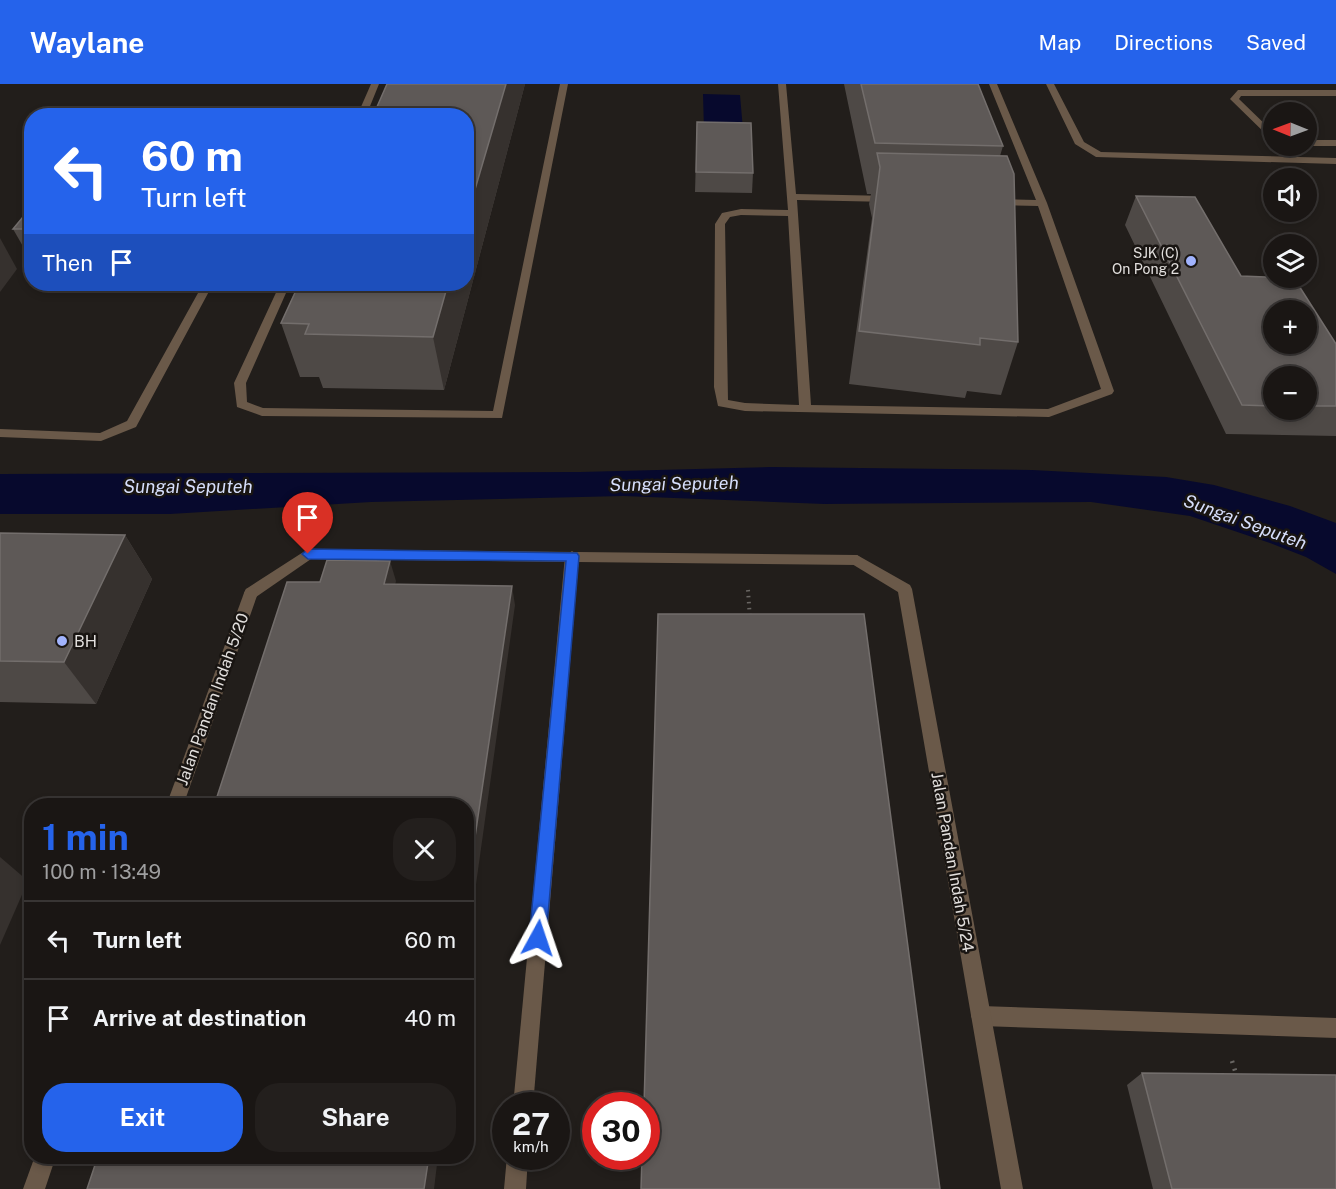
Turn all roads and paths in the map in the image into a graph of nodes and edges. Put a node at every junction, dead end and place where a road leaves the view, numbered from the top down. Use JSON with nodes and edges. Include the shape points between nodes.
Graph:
{"nodes":[{"id":1,"x":375,"y":84,"type":"edge"},
{"id":2,"x":564,"y":84,"type":"edge"},
{"id":3,"x":782,"y":84,"type":"edge"},
{"id":4,"x":993,"y":84,"type":"edge"},
{"id":5,"x":1050,"y":84,"type":"edge"},
{"id":6,"x":1336,"y":93,"type":"edge"},
{"id":7,"x":364,"y":108,"type":"edge"},
{"id":8,"x":1263,"y":128,"type":"edge"},
{"id":9,"x":1317,"y":143,"type":"edge"},
{"id":10,"x":1336,"y":143,"type":"edge"},
{"id":11,"x":1336,"y":161,"type":"edge"},
{"id":12,"x":790,"y":197,"type":"junction"},
{"id":13,"x":898,"y":200,"type":"edge"},
{"id":14,"x":982,"y":202,"type":"edge"},
{"id":15,"x":1042,"y":203,"type":"junction"},
{"id":16,"x":793,"y":213,"type":"junction"},
{"id":17,"x":204,"y":291,"type":"edge"},
{"id":18,"x":282,"y":291,"type":"edge"},
{"id":19,"x":804,"y":409,"type":"junction"},
{"id":20,"x":0,"y":433,"type":"edge"},
{"id":21,"x":572,"y":556,"type":"junction"},
{"id":22,"x":747,"y":558,"type":"junction"},
{"id":23,"x":750,"y":630,"type":"edge"},
{"id":24,"x":177,"y":798,"type":"edge"},
{"id":25,"x":981,"y":1016,"type":"junction"},
{"id":26,"x":1221,"y":1024,"type":"junction"},
{"id":27,"x":1336,"y":1028,"type":"edge"},
{"id":28,"x":1238,"y":1079,"type":"edge"},
{"id":29,"x":524,"y":1092,"type":"edge"},
{"id":30,"x":43,"y":1164,"type":"edge"},
{"id":31,"x":517,"y":1170,"type":"edge"},
{"id":32,"x":34,"y":1189,"type":"edge"},
{"id":33,"x":515,"y":1189,"type":"edge"},
{"id":34,"x":1012,"y":1189,"type":"edge"}],
"edges":[{"from":1,"to":7,"type":"street"},
{"from":2,"to":18,"type":"street","via":[[498,415],[262,412],[241,404],[240,383]]},
{"from":3,"to":12,"type":"street"},
{"from":4,"to":15,"type":"street"},
{"from":5,"to":11,"type":"street","via":[[1080,144],[1099,155]]},
{"from":6,"to":8,"type":"street","via":[[1238,93],[1234,99]]},
{"from":9,"to":10,"type":"street"},
{"from":12,"to":13,"type":"street"},
{"from":12,"to":16,"type":"street"},
{"from":14,"to":15,"type":"street"},
{"from":15,"to":19,"type":"street","via":[[1108,391],[1049,413]]},
{"from":16,"to":19,"type":"street"},
{"from":16,"to":19,"type":"street","via":[[741,212],[726,215],[720,224],[720,387],[722,403]]},
{"from":17,"to":20,"type":"street","via":[[132,424],[101,437]]},
{"from":21,"to":22,"type":"street"},
{"from":21,"to":24,"type":"street","name":"Jalan Pandan Indah 5/20","via":[[308,554],[251,593]]},
{"from":21,"to":29,"type":"street"},
{"from":22,"to":23,"type":"path"},
{"from":22,"to":25,"type":"street","name":"Jalan Pandan Indah 5/24","via":[[857,560],[905,589]]},
{"from":25,"to":26,"type":"street"},
{"from":25,"to":34,"type":"street","name":"Jalan Pandan Indah 5/24"},
{"from":26,"to":27,"type":"street"},
{"from":26,"to":28,"type":"path"},
{"from":30,"to":32,"type":"street"},
{"from":31,"to":33,"type":"street"}]}
